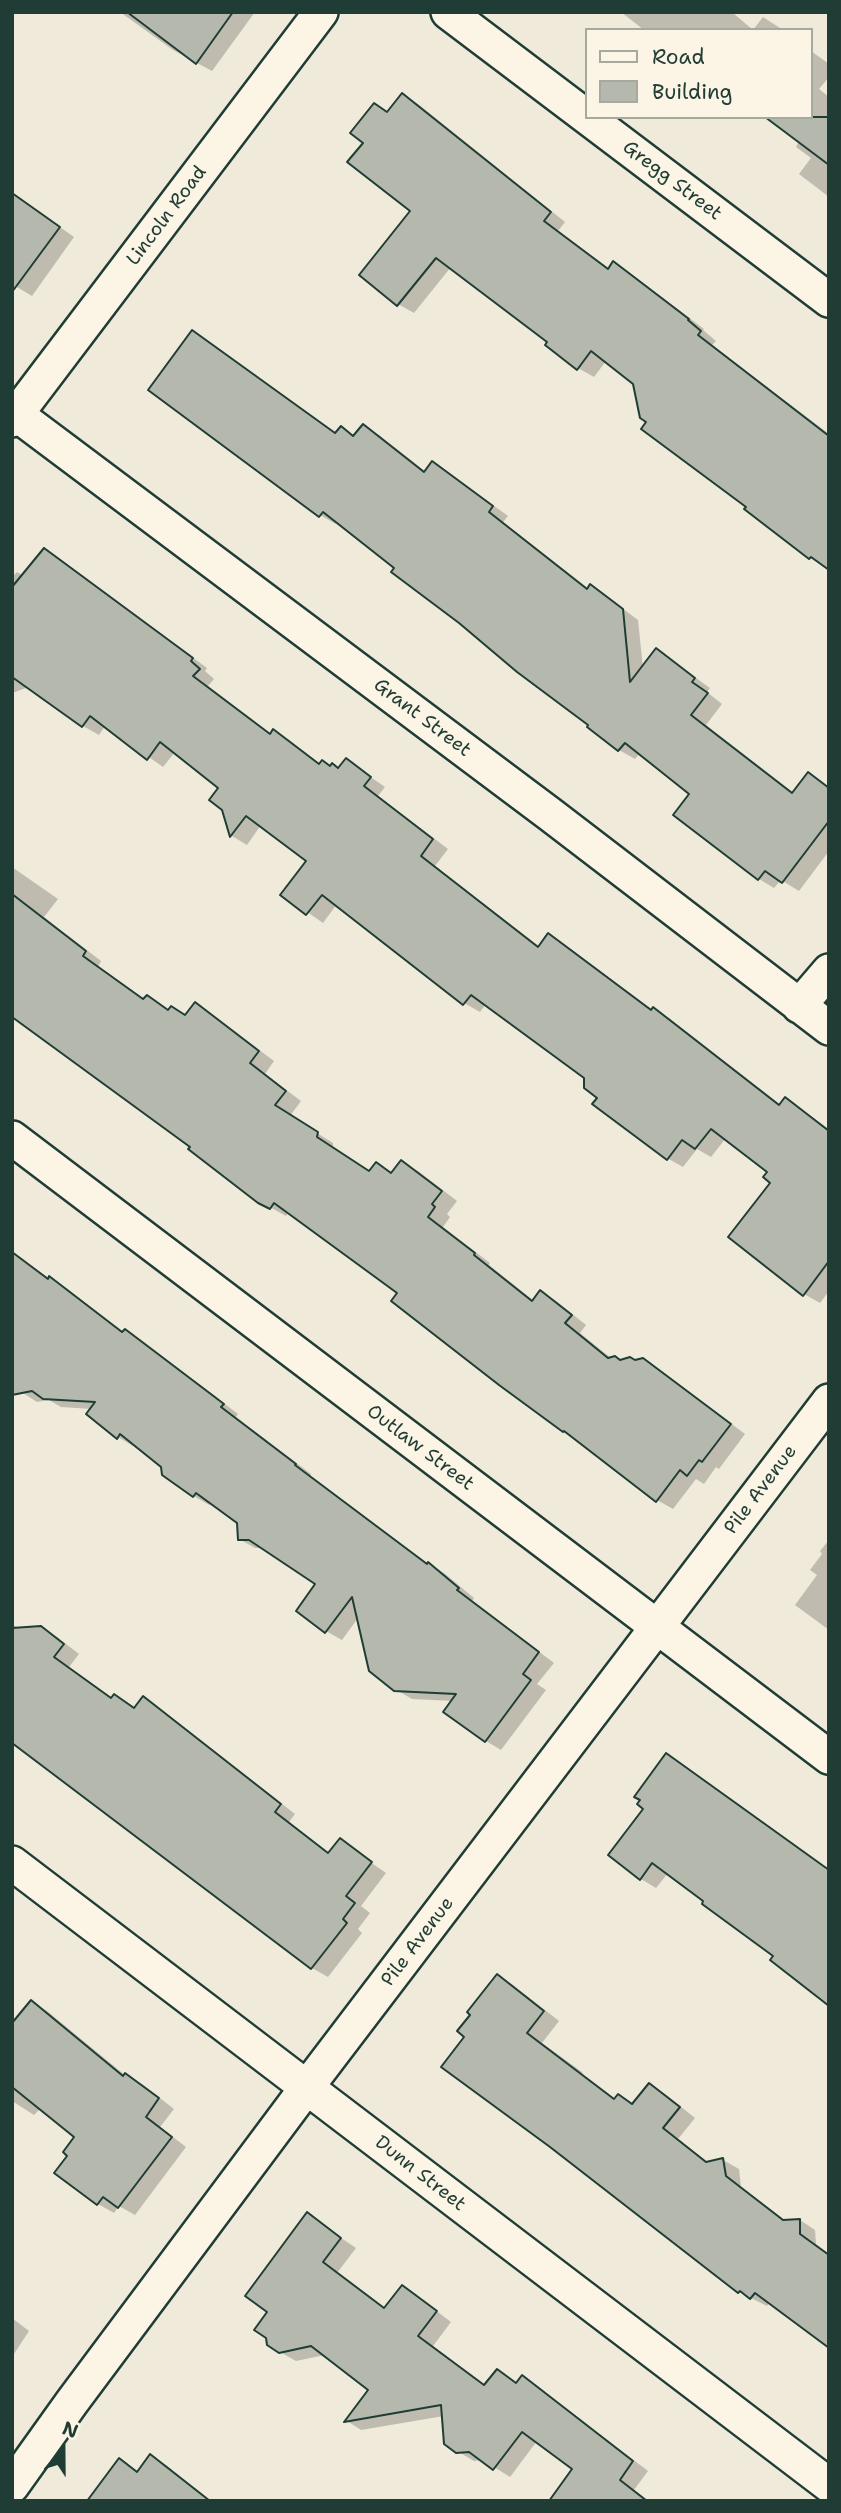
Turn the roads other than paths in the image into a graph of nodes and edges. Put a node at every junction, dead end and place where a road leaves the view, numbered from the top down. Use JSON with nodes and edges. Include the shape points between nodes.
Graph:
{"nodes":[{"id":1,"x":321,"y":12,"type":"edge"},
{"id":2,"x":448,"y":12,"type":"edge"},
{"id":3,"x":586,"y":116,"type":"edge"},
{"id":4,"x":590,"y":119,"type":"edge"},
{"id":5,"x":829,"y":300,"type":"edge"},
{"id":6,"x":14,"y":415,"type":"edge"},
{"id":7,"x":829,"y":971,"type":"edge"},
{"id":8,"x":799,"y":1006,"type":"junction"},
{"id":9,"x":829,"y":1028,"type":"edge"},
{"id":10,"x":12,"y":1138,"type":"edge"},
{"id":11,"x":829,"y":1401,"type":"edge"},
{"id":12,"x":657,"y":1627,"type":"junction"},
{"id":13,"x":829,"y":1756,"type":"edge"},
{"id":14,"x":12,"y":1863,"type":"edge"},
{"id":15,"x":307,"y":2087,"type":"junction"},
{"id":16,"x":829,"y":2485,"type":"edge"},
{"id":17,"x":12,"y":2486,"type":"edge"}],
"edges":[{"from":1,"to":6,"type":"street","name":"Lincoln Road"},
{"from":2,"to":3,"type":"street","name":"Gregg Street"},
{"from":4,"to":5,"type":"street","name":"Gregg Street"},
{"from":6,"to":8,"type":"street","name":"Grant Street"},
{"from":7,"to":8,"type":"street"},
{"from":8,"to":9,"type":"street","name":"Grant Street"},
{"from":10,"to":12,"type":"street","name":"Outlaw Street"},
{"from":11,"to":12,"type":"street","name":"Pile Avenue"},
{"from":12,"to":13,"type":"street","name":"Outlaw Street"},
{"from":12,"to":15,"type":"street","name":"Pile Avenue"},
{"from":14,"to":15,"type":"street","name":"Dunn Street"},
{"from":15,"to":16,"type":"street","name":"Dunn Street"},
{"from":15,"to":17,"type":"street","name":"Pile Avenue"}]}
